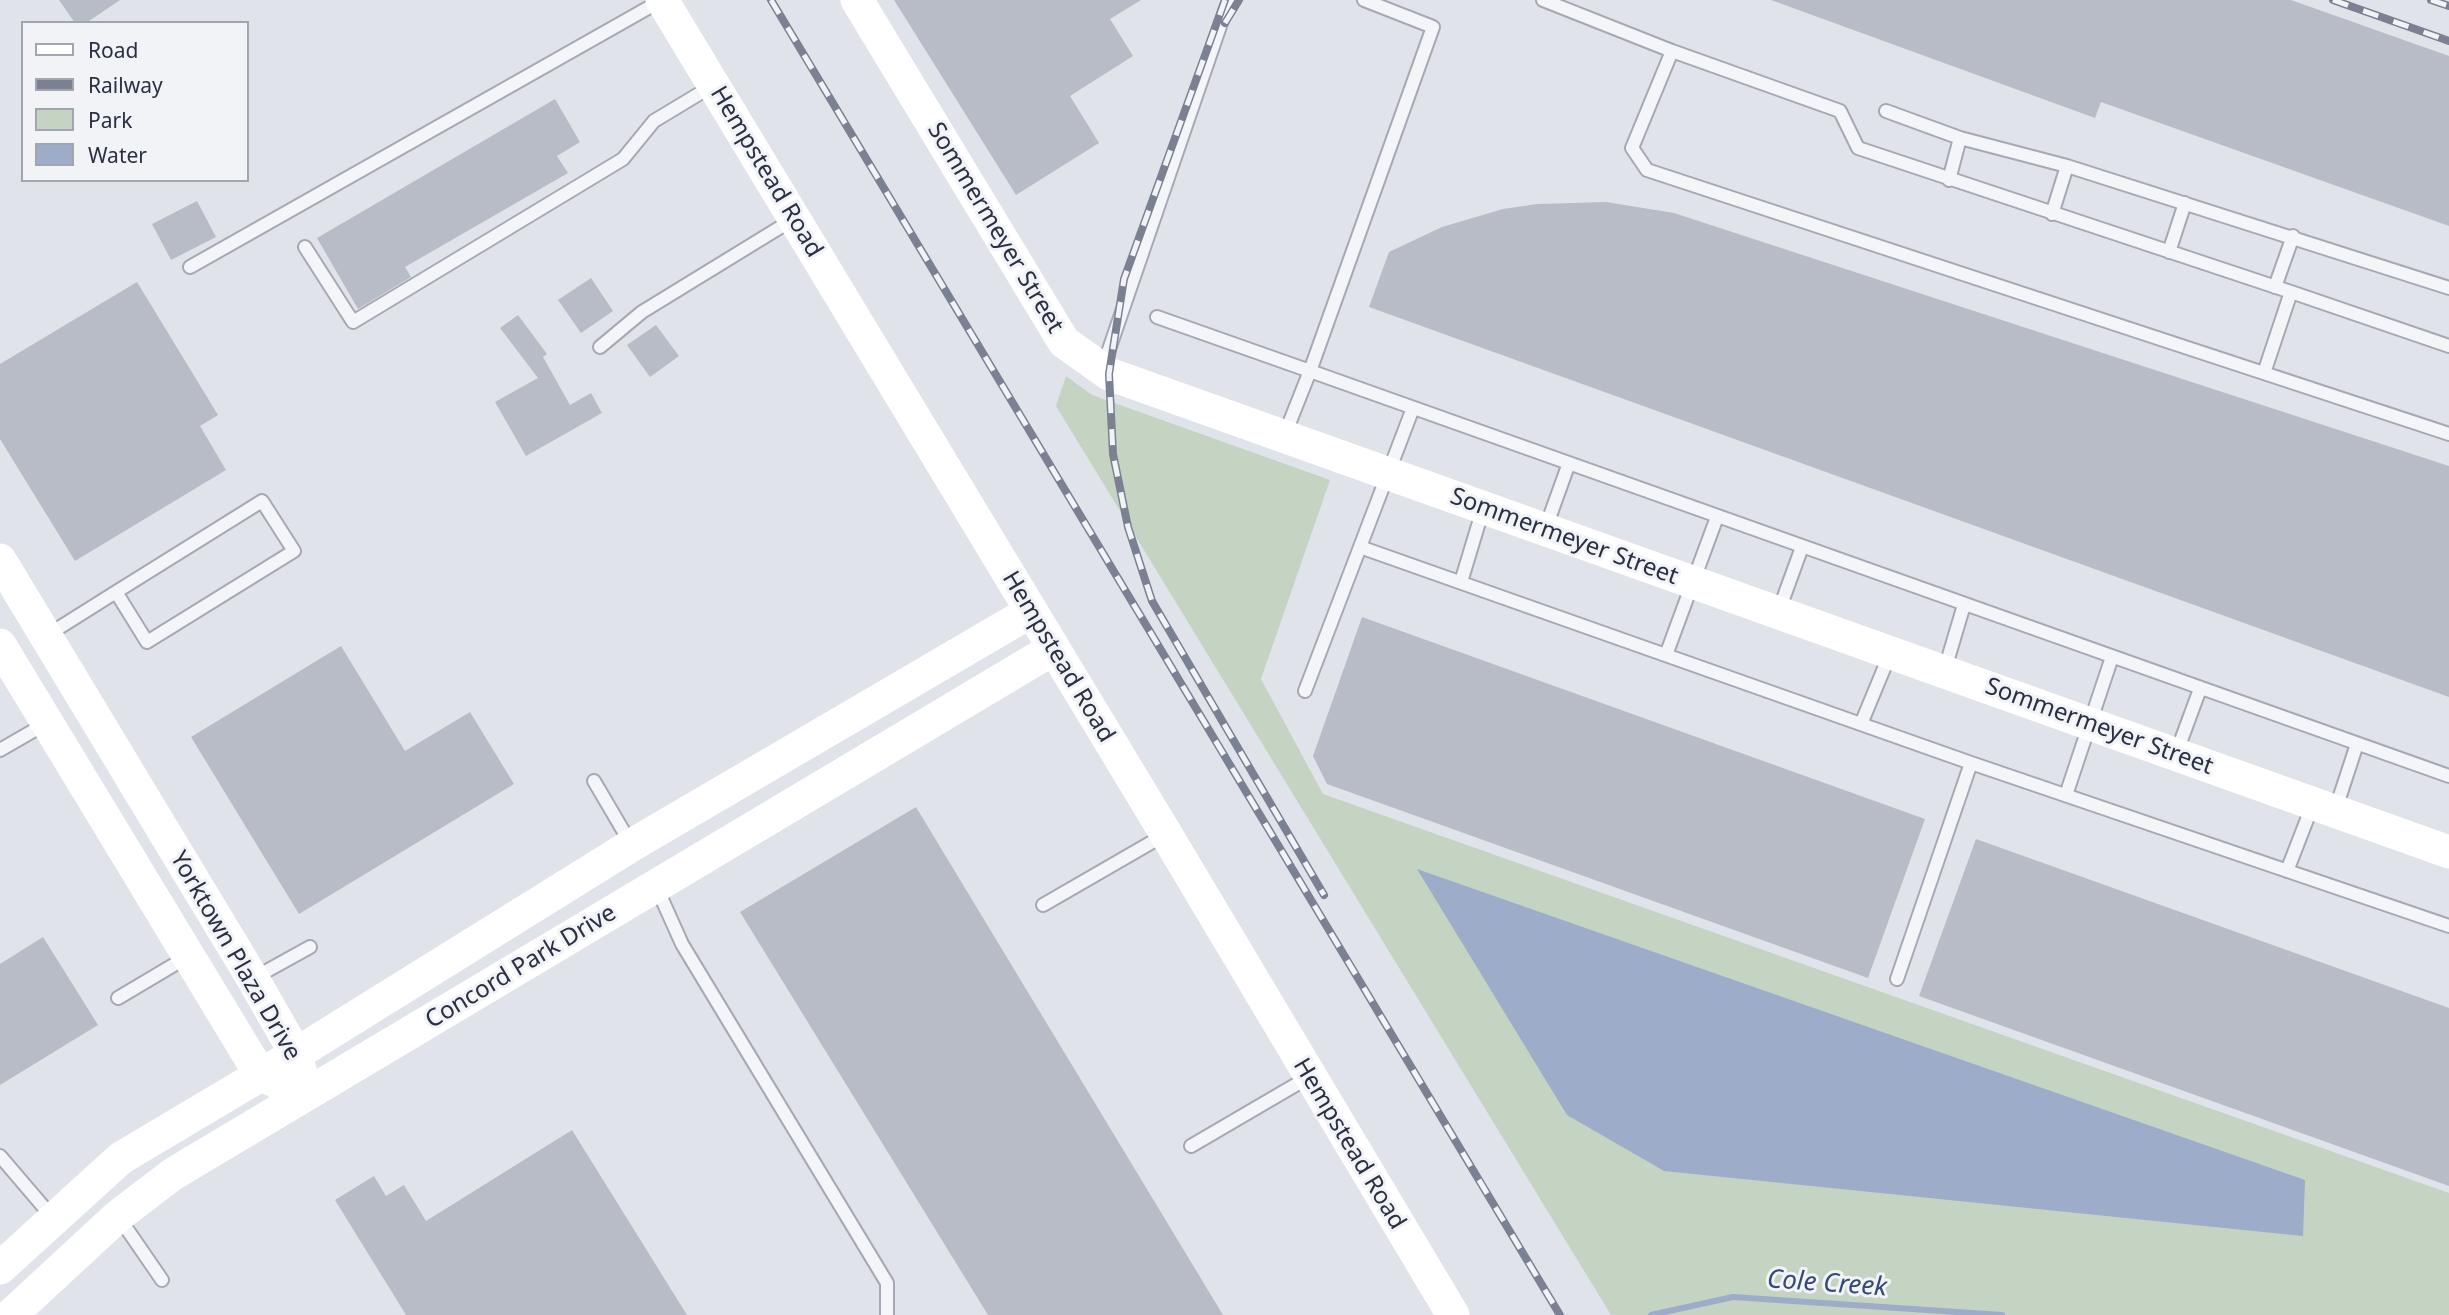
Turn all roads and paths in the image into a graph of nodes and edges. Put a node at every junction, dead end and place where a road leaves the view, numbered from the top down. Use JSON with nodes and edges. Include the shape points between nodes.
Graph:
{"nodes":[{"id":1,"x":662,"y":0,"type":"edge"},
{"id":2,"x":857,"y":0,"type":"edge"},
{"id":3,"x":1229,"y":0,"type":"edge"},
{"id":4,"x":1364,"y":0,"type":"edge"},
{"id":5,"x":1544,"y":0,"type":"edge"},
{"id":6,"x":1672,"y":51,"type":"junction"},
{"id":7,"x":714,"y":85,"type":"junction"},
{"id":8,"x":1886,"y":111,"type":"dead end"},
{"id":9,"x":1960,"y":138,"type":"junction"},
{"id":10,"x":2067,"y":166,"type":"junction"},
{"id":11,"x":1949,"y":180,"type":"junction"},
{"id":12,"x":2185,"y":203,"type":"junction"},
{"id":13,"x":2052,"y":214,"type":"junction"},
{"id":14,"x":794,"y":219,"type":"junction"},
{"id":15,"x":2293,"y":236,"type":"junction"},
{"id":16,"x":305,"y":247,"type":"dead end"},
{"id":17,"x":2169,"y":252,"type":"junction"},
{"id":18,"x":190,"y":267,"type":"dead end"},
{"id":19,"x":2275,"y":287,"type":"junction"},
{"id":20,"x":2449,"y":288,"type":"edge"},
{"id":21,"x":2291,"y":292,"type":"junction"},
{"id":22,"x":1157,"y":317,"type":"dead end"},
{"id":23,"x":2449,"y":346,"type":"edge"},
{"id":24,"x":600,"y":347,"type":"dead end"},
{"id":25,"x":1102,"y":369,"type":"junction"},
{"id":26,"x":1310,"y":371,"type":"junction"},
{"id":27,"x":2264,"y":373,"type":"junction"},
{"id":28,"x":1413,"y":408,"type":"junction"},
{"id":29,"x":2449,"y":435,"type":"edge"},
{"id":30,"x":1284,"y":438,"type":"junction"},
{"id":31,"x":1569,"y":463,"type":"junction"},
{"id":32,"x":1386,"y":474,"type":"junction"},
{"id":33,"x":1483,"y":509,"type":"junction"},
{"id":34,"x":1717,"y":517,"type":"junction"},
{"id":35,"x":1544,"y":530,"type":"junction"},
{"id":36,"x":1360,"y":547,"type":"junction"},
{"id":37,"x":1801,"y":547,"type":"junction"},
{"id":38,"x":0,"y":560,"type":"edge"},
{"id":39,"x":1461,"y":582,"type":"junction"},
{"id":40,"x":1691,"y":582,"type":"junction"},
{"id":41,"x":116,"y":592,"type":"junction"},
{"id":42,"x":1964,"y":605,"type":"junction"},
{"id":43,"x":1030,"y":612,"type":"junction"},
{"id":44,"x":1778,"y":613,"type":"junction"},
{"id":45,"x":46,"y":636,"type":"junction"},
{"id":46,"x":0,"y":645,"type":"edge"},
{"id":47,"x":1053,"y":649,"type":"junction"},
{"id":48,"x":1890,"y":653,"type":"junction"},
{"id":49,"x":1666,"y":655,"type":"junction"},
{"id":50,"x":2112,"y":657,"type":"junction"},
{"id":51,"x":1944,"y":672,"type":"junction"},
{"id":52,"x":2200,"y":689,"type":"junction"},
{"id":53,"x":1305,"y":691,"type":"dead end"},
{"id":54,"x":98,"y":722,"type":"junction"},
{"id":55,"x":47,"y":723,"type":"junction"},
{"id":56,"x":1861,"y":724,"type":"junction"},
{"id":57,"x":2089,"y":724,"type":"junction"},
{"id":58,"x":2357,"y":744,"type":"junction"},
{"id":59,"x":0,"y":750,"type":"edge"},
{"id":60,"x":2176,"y":755,"type":"junction"},
{"id":61,"x":1971,"y":763,"type":"junction"},
{"id":62,"x":2449,"y":776,"type":"edge"},
{"id":63,"x":594,"y":781,"type":"dead end"},
{"id":64,"x":2066,"y":795,"type":"junction"},
{"id":65,"x":2324,"y":807,"type":"junction"},
{"id":66,"x":1166,"y":834,"type":"junction"},
{"id":67,"x":632,"y":845,"type":"junction"},
{"id":68,"x":2449,"y":852,"type":"edge"},
{"id":69,"x":2287,"y":871,"type":"junction"},
{"id":70,"x":656,"y":886,"type":"junction"},
{"id":71,"x":1043,"y":905,"type":"dead end"},
{"id":72,"x":2449,"y":926,"type":"edge"},
{"id":73,"x":310,"y":947,"type":"dead end"},
{"id":74,"x":188,"y":956,"type":"junction"},
{"id":75,"x":253,"y":979,"type":"junction"},
{"id":76,"x":1897,"y":979,"type":"dead end"},
{"id":77,"x":118,"y":998,"type":"dead end"},
{"id":78,"x":296,"y":1054,"type":"junction"},
{"id":79,"x":260,"y":1074,"type":"junction"},
{"id":80,"x":1309,"y":1077,"type":"junction"},
{"id":81,"x":307,"y":1096,"type":"junction"},
{"id":82,"x":1191,"y":1146,"type":"dead end"},
{"id":83,"x":0,"y":1156,"type":"edge"},
{"id":84,"x":118,"y":1216,"type":"junction"},
{"id":85,"x":54,"y":1218,"type":"junction"},
{"id":86,"x":0,"y":1268,"type":"edge"},
{"id":87,"x":162,"y":1280,"type":"dead end"},
{"id":88,"x":11,"y":1315,"type":"edge"},
{"id":89,"x":887,"y":1315,"type":"edge"},
{"id":90,"x":1453,"y":1315,"type":"edge"}],
"edges":[{"from":1,"to":7,"type":"street","name":"Hempstead Road"},
{"from":1,"to":18,"type":"lane"},
{"from":2,"to":25,"type":"street","name":"Sommermeyer Street","via":[[1064,342]]},
{"from":3,"to":25,"type":"lane"},
{"from":4,"to":26,"type":"lane","via":[[1433,27]]},
{"from":5,"to":6,"type":"lane"},
{"from":6,"to":11,"type":"lane","via":[[1840,111],[1858,148]]},
{"from":6,"to":27,"type":"lane","via":[[1632,148],[1647,170]]},
{"from":7,"to":14,"type":"street","name":"Hempstead Road"},
{"from":7,"to":16,"type":"lane","via":[[654,121],[623,159],[353,322]]},
{"from":8,"to":9,"type":"lane"},
{"from":9,"to":10,"type":"lane"},
{"from":9,"to":11,"type":"lane"},
{"from":10,"to":12,"type":"lane"},
{"from":10,"to":13,"type":"lane"},
{"from":11,"to":13,"type":"lane"},
{"from":12,"to":15,"type":"lane"},
{"from":12,"to":17,"type":"lane"},
{"from":13,"to":17,"type":"lane"},
{"from":14,"to":24,"type":"lane","via":[[642,312]]},
{"from":14,"to":43,"type":"street","name":"Hempstead Road"},
{"from":15,"to":19,"type":"lane"},
{"from":15,"to":20,"type":"lane"},
{"from":17,"to":19,"type":"lane"},
{"from":19,"to":21,"type":"lane"},
{"from":21,"to":23,"type":"lane"},
{"from":21,"to":27,"type":"lane"},
{"from":22,"to":26,"type":"lane"},
{"from":25,"to":30,"type":"street","name":"Sommermeyer Street"},
{"from":26,"to":28,"type":"lane"},
{"from":26,"to":30,"type":"lane"},
{"from":27,"to":29,"type":"lane"},
{"from":28,"to":31,"type":"lane"},
{"from":28,"to":32,"type":"lane"},
{"from":30,"to":32,"type":"street","name":"Sommermeyer Street"},
{"from":31,"to":34,"type":"lane"},
{"from":31,"to":35,"type":"lane"},
{"from":32,"to":33,"type":"street","name":"Sommermeyer Street"},
{"from":32,"to":36,"type":"lane"},
{"from":33,"to":35,"type":"street","name":"Sommermeyer Street"},
{"from":33,"to":39,"type":"lane"},
{"from":34,"to":37,"type":"lane"},
{"from":34,"to":40,"type":"lane"},
{"from":35,"to":40,"type":"street","name":"Sommermeyer Street"},
{"from":36,"to":39,"type":"lane"},
{"from":36,"to":53,"type":"lane"},
{"from":37,"to":42,"type":"lane"},
{"from":37,"to":44,"type":"lane"},
{"from":38,"to":45,"type":"street","name":"Yorktown Plaza Drive"},
{"from":39,"to":49,"type":"lane"},
{"from":40,"to":44,"type":"street","name":"Sommermeyer Street"},
{"from":40,"to":49,"type":"lane"},
{"from":41,"to":41,"type":"lane","via":[[262,501],[294,551],[147,642]]},
{"from":41,"to":45,"type":"lane"},
{"from":42,"to":50,"type":"lane"},
{"from":42,"to":51,"type":"lane"},
{"from":43,"to":47,"type":"street","name":"Hempstead Road"},
{"from":43,"to":67,"type":"street","name":"Concord Park Drive"},
{"from":44,"to":48,"type":"street","name":"Sommermeyer Street"},
{"from":45,"to":54,"type":"street","name":"Yorktown Plaza Drive"},
{"from":46,"to":55,"type":"street","name":"Yorktown Plaza Drive"},
{"from":47,"to":66,"type":"street","name":"Hempstead Road"},
{"from":47,"to":70,"type":"street","name":"Concord Park Drive"},
{"from":48,"to":51,"type":"street","name":"Sommermeyer Street"},
{"from":48,"to":56,"type":"lane"},
{"from":49,"to":56,"type":"lane"},
{"from":50,"to":52,"type":"lane"},
{"from":50,"to":57,"type":"lane"},
{"from":51,"to":57,"type":"street","name":"Sommermeyer Street"},
{"from":52,"to":58,"type":"lane"},
{"from":52,"to":60,"type":"lane"},
{"from":54,"to":55,"type":"street"},
{"from":54,"to":75,"type":"street","name":"Yorktown Plaza Drive"},
{"from":55,"to":59,"type":"lane"},
{"from":55,"to":74,"type":"street","name":"Yorktown Plaza Drive"},
{"from":56,"to":61,"type":"lane"},
{"from":57,"to":60,"type":"street","name":"Sommermeyer Street"},
{"from":57,"to":64,"type":"lane"},
{"from":58,"to":62,"type":"lane"},
{"from":58,"to":65,"type":"lane"},
{"from":60,"to":65,"type":"street","name":"Sommermeyer Street"},
{"from":61,"to":64,"type":"lane"},
{"from":61,"to":76,"type":"lane"},
{"from":63,"to":67,"type":"lane"},
{"from":64,"to":69,"type":"lane"},
{"from":65,"to":68,"type":"street","name":"Sommermeyer Street"},
{"from":65,"to":69,"type":"lane"},
{"from":66,"to":71,"type":"lane"},
{"from":66,"to":80,"type":"street","name":"Hempstead Road"},
{"from":67,"to":70,"type":"street"},
{"from":67,"to":78,"type":"street","name":"Concord Park Drive"},
{"from":69,"to":72,"type":"lane"},
{"from":70,"to":81,"type":"street","name":"Concord Park Drive"},
{"from":70,"to":89,"type":"lane","via":[[682,944],[887,1283]]},
{"from":73,"to":75,"type":"lane"},
{"from":74,"to":77,"type":"lane"},
{"from":74,"to":79,"type":"street","name":"Yorktown Plaza Drive"},
{"from":75,"to":78,"type":"street","name":"Yorktown Plaza Drive"},
{"from":78,"to":79,"type":"street","name":"Concord Park Drive"},
{"from":78,"to":81,"type":"street","name":"Yorktown Plaza Drive"},
{"from":79,"to":81,"type":"street","name":"Yorktown Plaza Drive"},
{"from":79,"to":85,"type":"street","name":"Concord Park Drive","via":[[121,1158]]},
{"from":80,"to":82,"type":"lane"},
{"from":80,"to":90,"type":"street","name":"Hempstead Road"},
{"from":81,"to":84,"type":"street","name":"Concord Park Drive","via":[[173,1174]]},
{"from":83,"to":85,"type":"lane"},
{"from":84,"to":87,"type":"lane"},
{"from":84,"to":88,"type":"street","name":"Concord Park Drive"},
{"from":85,"to":86,"type":"street","name":"Concord Park Drive"}]}
